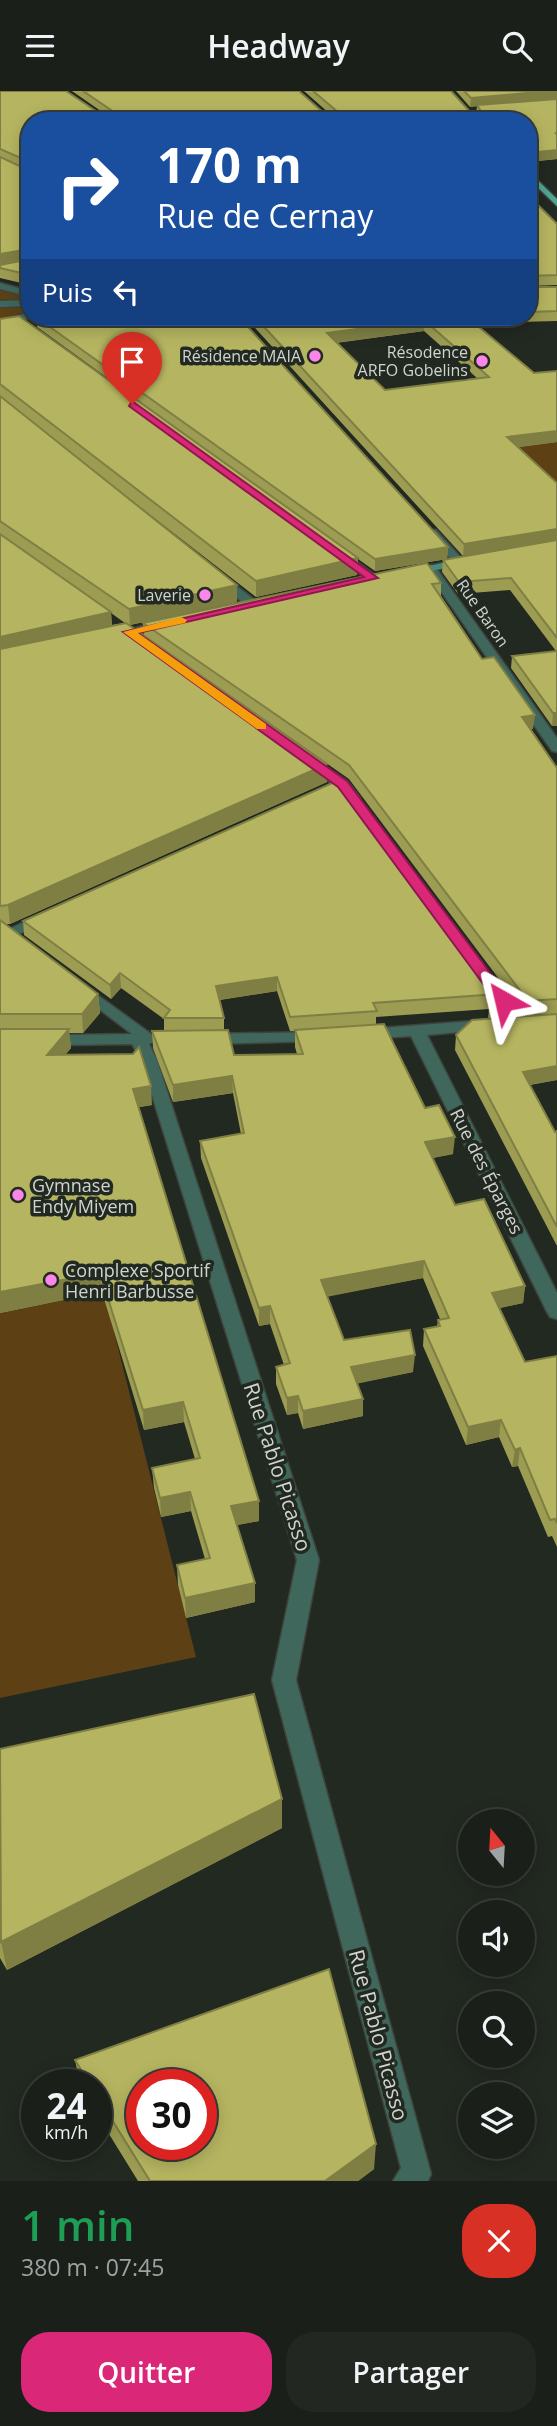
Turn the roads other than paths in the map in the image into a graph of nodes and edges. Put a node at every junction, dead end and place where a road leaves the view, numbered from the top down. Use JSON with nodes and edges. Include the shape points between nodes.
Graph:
{"nodes":[{"id":1,"x":537,"y":183,"type":"edge"},
{"id":2,"x":557,"y":204,"type":"edge"},
{"id":3,"x":0,"y":286,"type":"edge"},
{"id":4,"x":21,"y":292,"type":"edge"},
{"id":5,"x":0,"y":303,"type":"edge"},
{"id":6,"x":21,"y":303,"type":"edge"},
{"id":7,"x":21,"y":318,"type":"edge"},
{"id":8,"x":17,"y":320,"type":"junction"},
{"id":9,"x":21,"y":323,"type":"edge"},
{"id":10,"x":0,"y":324,"type":"edge"},
{"id":11,"x":25,"y":326,"type":"edge"},
{"id":12,"x":34,"y":333,"type":"edge"},
{"id":13,"x":424,"y":522,"type":"edge"},
{"id":14,"x":328,"y":546,"type":"edge"},
{"id":15,"x":482,"y":558,"type":"edge"},
{"id":16,"x":459,"y":562,"type":"junction"},
{"id":17,"x":430,"y":567,"type":"junction"},
{"id":18,"x":210,"y":570,"type":"edge"},
{"id":19,"x":384,"y":576,"type":"junction"},
{"id":20,"x":359,"y":581,"type":"edge"},
{"id":21,"x":265,"y":601,"type":"edge"},
{"id":22,"x":252,"y":604,"type":"junction"},
{"id":23,"x":238,"y":607,"type":"edge"},
{"id":24,"x":184,"y":620,"type":"edge"},
{"id":25,"x":115,"y":622,"type":"edge"},
{"id":26,"x":135,"y":636,"type":"junction"},
{"id":27,"x":93,"y":640,"type":"edge"},
{"id":28,"x":557,"y":748,"type":"edge"},
{"id":29,"x":297,"y":752,"type":"edge"},
{"id":30,"x":358,"y":806,"type":"edge"},
{"id":31,"x":58,"y":911,"type":"edge"},
{"id":32,"x":9,"y":934,"type":"edge"},
{"id":33,"x":63,"y":974,"type":"edge"},
{"id":34,"x":487,"y":979,"type":"edge"},
{"id":35,"x":416,"y":1030,"type":"junction"},
{"id":36,"x":150,"y":1039,"type":"junction"},
{"id":37,"x":189,"y":1039,"type":"edge"},
{"id":38,"x":0,"y":1041,"type":"edge"},
{"id":39,"x":557,"y":1312,"type":"edge"},
{"id":40,"x":407,"y":2181,"type":"edge"}],
"edges":[{"from":1,"to":2,"type":"main road"},
{"from":3,"to":4,"type":"street"},
{"from":5,"to":6,"type":"street"},
{"from":7,"to":8,"type":"street"},
{"from":8,"to":9,"type":"street"},
{"from":8,"to":10,"type":"street"},
{"from":11,"to":12,"type":"street"},
{"from":13,"to":16,"type":"street"},
{"from":14,"to":19,"type":"street"},
{"from":15,"to":16,"type":"main road"},
{"from":16,"to":17,"type":"main road"},
{"from":17,"to":19,"type":"main road"},
{"from":17,"to":28,"type":"street","name":"Rue Baron"},
{"from":18,"to":22,"type":"street"},
{"from":19,"to":20,"type":"main road"},
{"from":21,"to":22,"type":"main road"},
{"from":22,"to":23,"type":"main road"},
{"from":24,"to":26,"type":"main road"},
{"from":25,"to":26,"type":"street"},
{"from":26,"to":27,"type":"main road"},
{"from":29,"to":30,"type":"street"},
{"from":31,"to":32,"type":"street"},
{"from":33,"to":36,"type":"street"},
{"from":34,"to":35,"type":"street","via":[[526,1023]]},
{"from":35,"to":37,"type":"street"},
{"from":35,"to":39,"type":"street","name":"Rue des Éparges"},
{"from":36,"to":38,"type":"street"},
{"from":36,"to":40,"type":"street","name":"Rue Pablo Picasso","via":[[149,1060],[308,1560],[284,1679],[417,2174]]}]}
